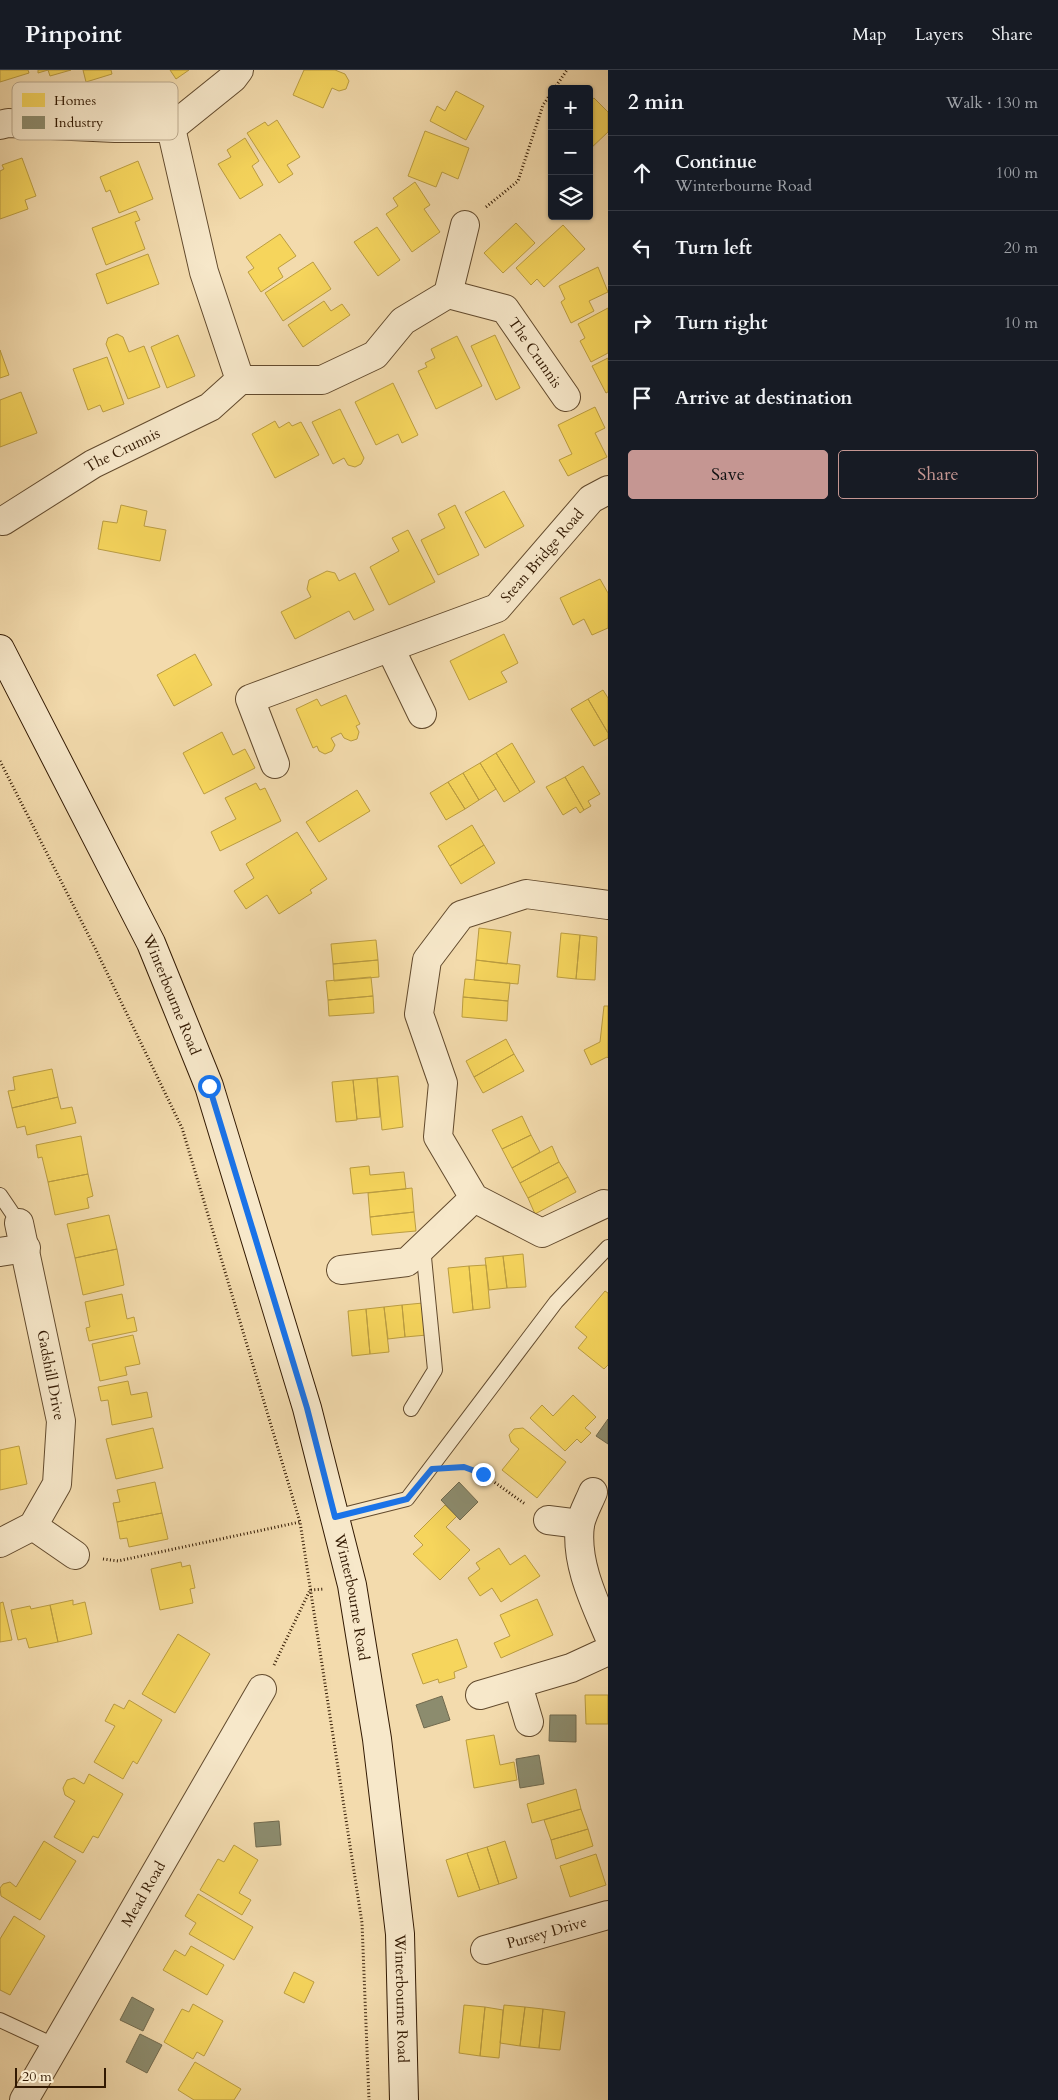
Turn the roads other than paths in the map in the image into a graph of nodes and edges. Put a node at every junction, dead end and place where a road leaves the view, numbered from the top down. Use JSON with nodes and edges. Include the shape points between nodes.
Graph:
{"nodes":[{"id":1,"x":239,"y":70,"type":"edge"},
{"id":2,"x":178,"y":122,"type":"edge"},
{"id":3,"x":174,"y":140,"type":"edge"},
{"id":4,"x":465,"y":225,"type":"road end"},
{"id":5,"x":448,"y":294,"type":"junction"},
{"id":6,"x":240,"y":380,"type":"junction"},
{"id":7,"x":566,"y":397,"type":"dead end"},
{"id":8,"x":608,"y":490,"type":"edge"},
{"id":9,"x":3,"y":521,"type":"dead end"},
{"id":10,"x":390,"y":648,"type":"junction"},
{"id":11,"x":0,"y":649,"type":"edge"},
{"id":12,"x":422,"y":714,"type":"dead end"},
{"id":13,"x":275,"y":764,"type":"dead end"},
{"id":14,"x":608,"y":905,"type":"edge"},
{"id":15,"x":0,"y":1195,"type":"edge"},
{"id":16,"x":474,"y":1198,"type":"junction"},
{"id":17,"x":604,"y":1204,"type":"dead end"},
{"id":18,"x":15,"y":1241,"type":"edge"},
{"id":19,"x":608,"y":1246,"type":"edge"},
{"id":20,"x":423,"y":1247,"type":"junction"},
{"id":21,"x":341,"y":1270,"type":"dead end"},
{"id":22,"x":410,"y":1409,"type":"dead end"},
{"id":23,"x":593,"y":1492,"type":"dead end"},
{"id":24,"x":335,"y":1517,"type":"junction"},
{"id":25,"x":548,"y":1520,"type":"road end"},
{"id":26,"x":580,"y":1524,"type":"junction"},
{"id":27,"x":33,"y":1526,"type":"junction"},
{"id":28,"x":0,"y":1544,"type":"edge"},
{"id":29,"x":75,"y":1555,"type":"road end"},
{"id":30,"x":608,"y":1634,"type":"edge"},
{"id":31,"x":608,"y":1651,"type":"edge"},
{"id":32,"x":518,"y":1685,"type":"junction"},
{"id":33,"x":262,"y":1689,"type":"dead end"},
{"id":34,"x":480,"y":1695,"type":"dead end"},
{"id":35,"x":529,"y":1722,"type":"dead end"},
{"id":36,"x":608,"y":1915,"type":"edge"},
{"id":37,"x":485,"y":1950,"type":"dead end"},
{"id":38,"x":0,"y":2020,"type":"edge"},
{"id":39,"x":56,"y":2046,"type":"junction"},
{"id":40,"x":24,"y":2100,"type":"edge"},
{"id":41,"x":404,"y":2100,"type":"edge"}],
"edges":[{"from":1,"to":2,"type":"street"},
{"from":3,"to":6,"type":"street","via":[[204,272]]},
{"from":4,"to":5,"type":"street"},
{"from":5,"to":6,"type":"street","via":[[403,321],[375,354],[322,380]]},
{"from":5,"to":7,"type":"street","name":"The Crunnis","via":[[505,309]]},
{"from":6,"to":9,"type":"street","name":"The Crunnis","via":[[210,407],[93,464]]},
{"from":8,"to":10,"type":"street","name":"Stean Bridge Road","via":[[591,499],[497,608]]},
{"from":10,"to":12,"type":"street"},
{"from":10,"to":13,"type":"street","name":"Stean Bridge Road","via":[[250,699]]},
{"from":11,"to":24,"type":"street","name":"Winterbourne Road","via":[[151,942],[209,1086],[307,1408]]},
{"from":14,"to":16,"type":"street","via":[[526,894],[461,915],[427,960],[419,1014],[443,1083],[438,1137]]},
{"from":15,"to":18,"type":"lane"},
{"from":16,"to":17,"type":"street","via":[[542,1233]]},
{"from":16,"to":20,"type":"street"},
{"from":18,"to":27,"type":"street","name":"Gadshill Drive","via":[[61,1421],[57,1484]]},
{"from":19,"to":24,"type":"lane","via":[[556,1302],[407,1499]]},
{"from":20,"to":21,"type":"street","via":[[407,1262]]},
{"from":20,"to":22,"type":"lane","via":[[435,1370]]},
{"from":23,"to":26,"type":"street"},
{"from":24,"to":41,"type":"street","name":"Winterbourne Road","via":[[352,1585],[377,1739],[400,1934]]},
{"from":25,"to":26,"type":"street"},
{"from":26,"to":30,"type":"street","via":[[580,1550],[589,1588]]},
{"from":27,"to":28,"type":"street"},
{"from":27,"to":29,"type":"street"},
{"from":31,"to":32,"type":"street","via":[[571,1668]]},
{"from":32,"to":34,"type":"street"},
{"from":32,"to":35,"type":"street"},
{"from":33,"to":39,"type":"street","name":"Mead Road"},
{"from":36,"to":37,"type":"street","name":"Pursey Drive"},
{"from":38,"to":39,"type":"lane"},
{"from":39,"to":40,"type":"street","name":"Mead Road"}]}
